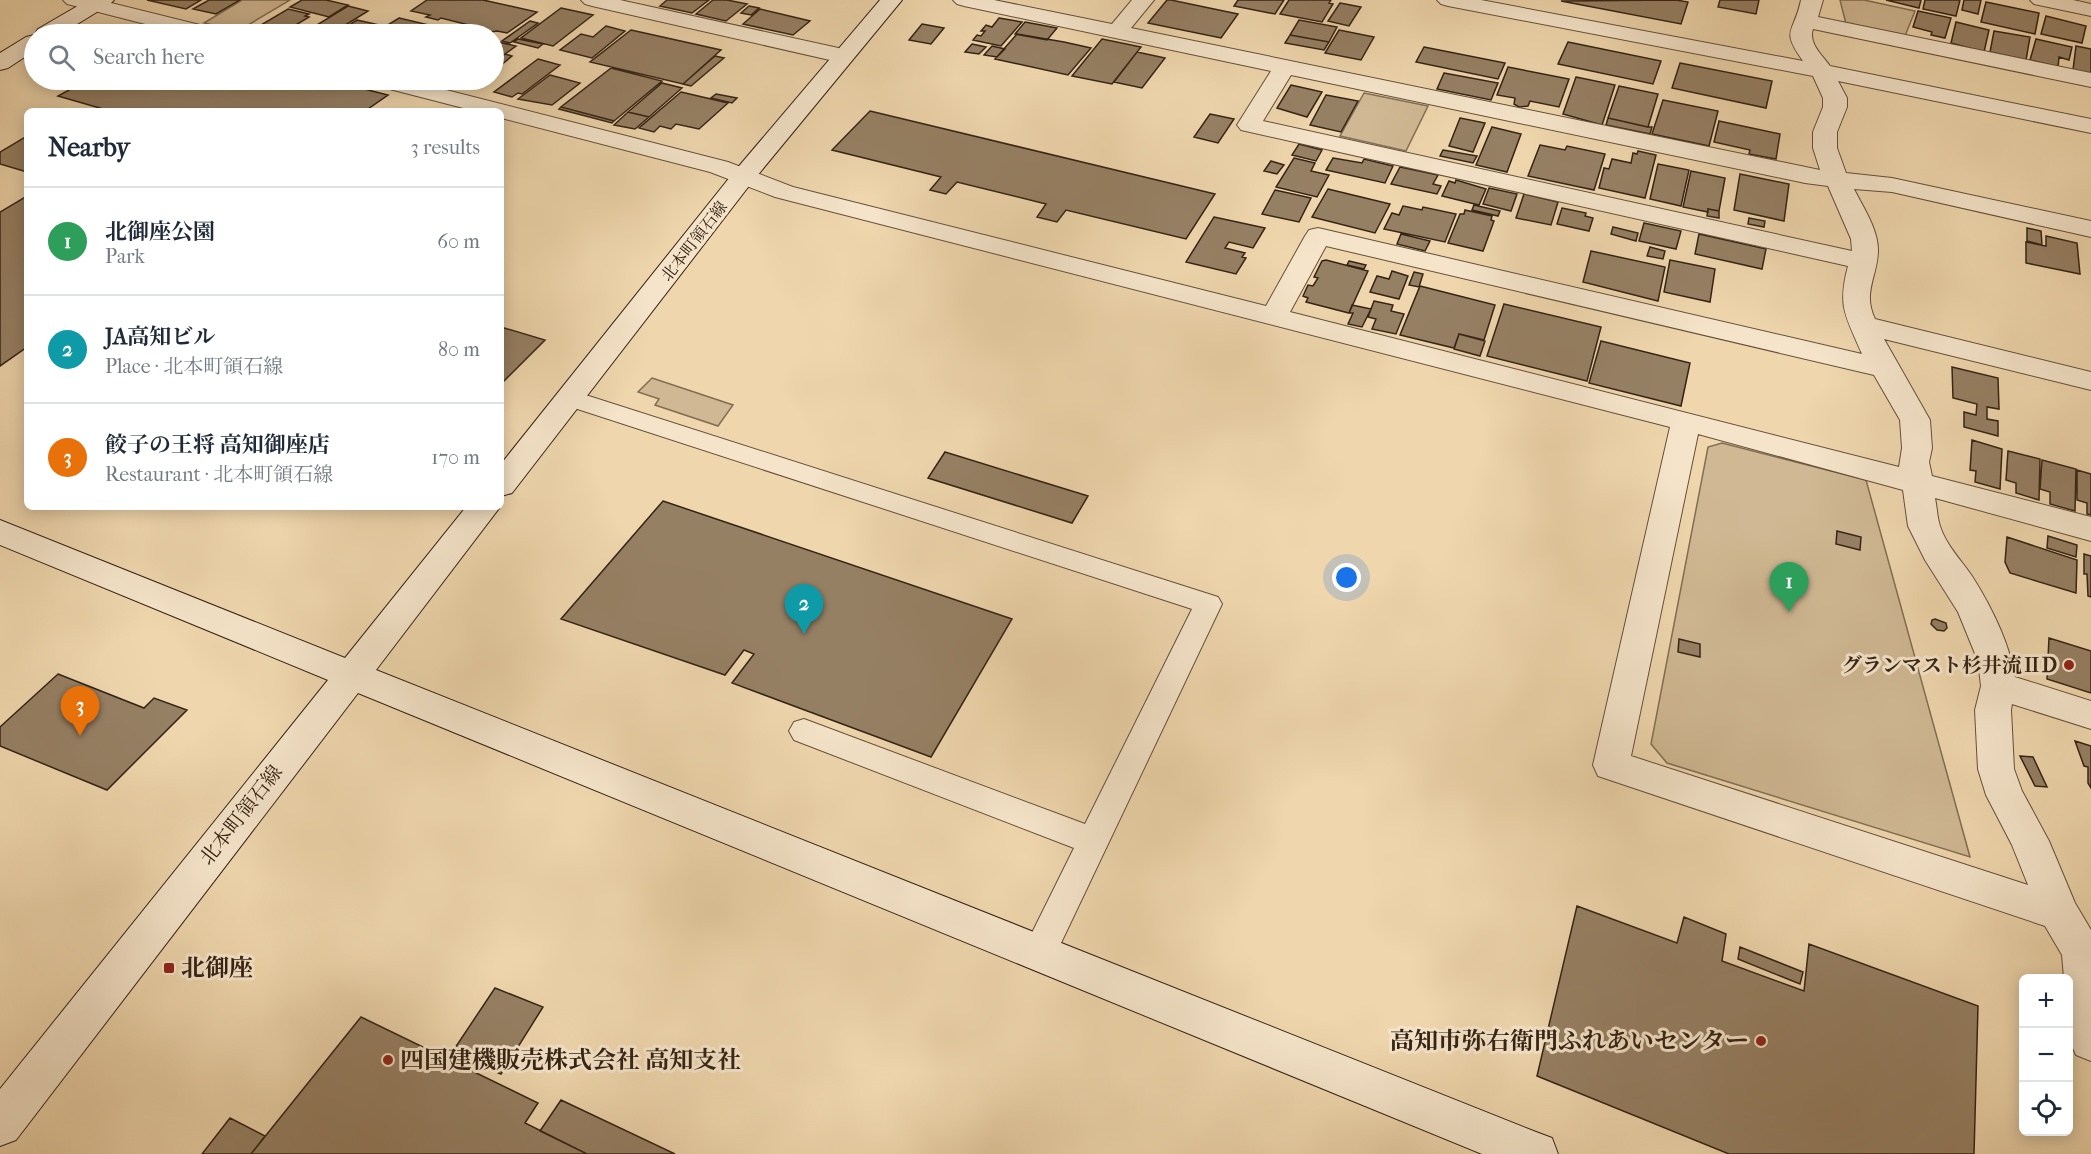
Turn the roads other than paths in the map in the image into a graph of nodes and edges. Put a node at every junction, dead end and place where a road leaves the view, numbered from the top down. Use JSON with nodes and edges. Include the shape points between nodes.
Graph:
{"nodes":[{"id":1,"x":592,"y":0,"type":"edge"},
{"id":2,"x":891,"y":0,"type":"edge"},
{"id":3,"x":964,"y":0,"type":"edge"},
{"id":4,"x":1143,"y":0,"type":"edge"},
{"id":5,"x":1448,"y":0,"type":"edge"},
{"id":6,"x":2042,"y":0,"type":"edge"},
{"id":7,"x":90,"y":2,"type":"edge"},
{"id":8,"x":1809,"y":10,"type":"edge"},
{"id":9,"x":2091,"y":10,"type":"edge"},
{"id":10,"x":60,"y":24,"type":"edge"},
{"id":11,"x":171,"y":24,"type":"edge"},
{"id":12,"x":1117,"y":32,"type":"junction"},
{"id":13,"x":24,"y":48,"type":"edge"},
{"id":14,"x":843,"y":56,"type":"junction"},
{"id":15,"x":0,"y":63,"type":"edge"},
{"id":16,"x":1284,"y":68,"type":"junction"},
{"id":17,"x":1822,"y":71,"type":"junction"},
{"id":18,"x":2091,"y":80,"type":"edge"},
{"id":19,"x":420,"y":90,"type":"edge"},
{"id":20,"x":490,"y":108,"type":"edge"},
{"id":21,"x":504,"y":112,"type":"edge"},
{"id":22,"x":2091,"y":126,"type":"edge"},
{"id":23,"x":743,"y":177,"type":"junction"},
{"id":24,"x":1836,"y":178,"type":"junction"},
{"id":25,"x":2091,"y":229,"type":"edge"},
{"id":26,"x":1862,"y":261,"type":"junction"},
{"id":27,"x":1274,"y":316,"type":"junction"},
{"id":28,"x":1862,"y":325,"type":"junction"},
{"id":29,"x":1885,"y":368,"type":"junction"},
{"id":30,"x":2091,"y":381,"type":"edge"},
{"id":31,"x":570,"y":398,"type":"junction"},
{"id":32,"x":1686,"y":421,"type":"junction"},
{"id":33,"x":504,"y":481,"type":"edge"},
{"id":34,"x":1917,"y":481,"type":"junction"},
{"id":35,"x":481,"y":510,"type":"edge"},
{"id":36,"x":2091,"y":530,"type":"edge"},
{"id":37,"x":0,"y":532,"type":"edge"},
{"id":38,"x":350,"y":675,"type":"junction"},
{"id":39,"x":1999,"y":686,"type":"junction"},
{"id":40,"x":2091,"y":715,"type":"edge"},
{"id":41,"x":804,"y":731,"type":"dead end"},
{"id":42,"x":1093,"y":841,"type":"junction"},
{"id":43,"x":2059,"y":913,"type":"junction"},
{"id":44,"x":1040,"y":951,"type":"junction"},
{"id":45,"x":2087,"y":954,"type":"edge"},
{"id":46,"x":2091,"y":1041,"type":"edge"},
{"id":47,"x":0,"y":1124,"type":"edge"},
{"id":48,"x":1536,"y":1154,"type":"edge"}],
"edges":[{"from":1,"to":14,"type":"street"},
{"from":2,"to":14,"type":"street","name":"北本町領石線"},
{"from":3,"to":12,"type":"street"},
{"from":4,"to":12,"type":"street"},
{"from":5,"to":17,"type":"street"},
{"from":6,"to":9,"type":"street"},
{"from":7,"to":10,"type":"street"},
{"from":7,"to":11,"type":"street"},
{"from":8,"to":17,"type":"street","via":[[1801,42]]},
{"from":8,"to":18,"type":"street"},
{"from":12,"to":16,"type":"street"},
{"from":13,"to":15,"type":"street"},
{"from":14,"to":23,"type":"street","name":"北本町領石線"},
{"from":16,"to":24,"type":"street","via":[[1805,176]]},
{"from":16,"to":26,"type":"street","via":[[1249,125]]},
{"from":17,"to":22,"type":"street"},
{"from":17,"to":24,"type":"street","via":[[1835,98],[1825,132],[1825,148]]},
{"from":19,"to":20,"type":"street"},
{"from":21,"to":23,"type":"street","via":[[719,167]]},
{"from":23,"to":27,"type":"street","via":[[796,195]]},
{"from":23,"to":31,"type":"street","name":"北本町領石線"},
{"from":24,"to":25,"type":"street","via":[[1892,185]]},
{"from":24,"to":26,"type":"street","via":[[1860,228],[1865,252]]},
{"from":26,"to":28,"type":"street","via":[[1856,291]]},
{"from":27,"to":29,"type":"street","via":[[1318,236]]},
{"from":27,"to":32,"type":"street"},
{"from":28,"to":29,"type":"street"},
{"from":28,"to":30,"type":"street"},
{"from":29,"to":34,"type":"street","via":[[1915,420]]},
{"from":31,"to":33,"type":"street","name":"北本町領石線"},
{"from":31,"to":42,"type":"lane","via":[[1208,604]]},
{"from":32,"to":34,"type":"street"},
{"from":32,"to":43,"type":"street","via":[[1611,765]]},
{"from":34,"to":36,"type":"street"},
{"from":34,"to":39,"type":"street","via":[[1924,526],[1979,620],[1995,662]]},
{"from":35,"to":38,"type":"street","name":"北本町領石線"},
{"from":37,"to":38,"type":"street"},
{"from":38,"to":44,"type":"street"},
{"from":38,"to":47,"type":"street","name":"北本町領石線"},
{"from":39,"to":40,"type":"street"},
{"from":39,"to":43,"type":"street","via":[[1993,710],[1996,769]]},
{"from":41,"to":42,"type":"lane"},
{"from":42,"to":44,"type":"lane"},
{"from":43,"to":45,"type":"street"},
{"from":44,"to":48,"type":"street"},
{"from":45,"to":46,"type":"street"}]}
